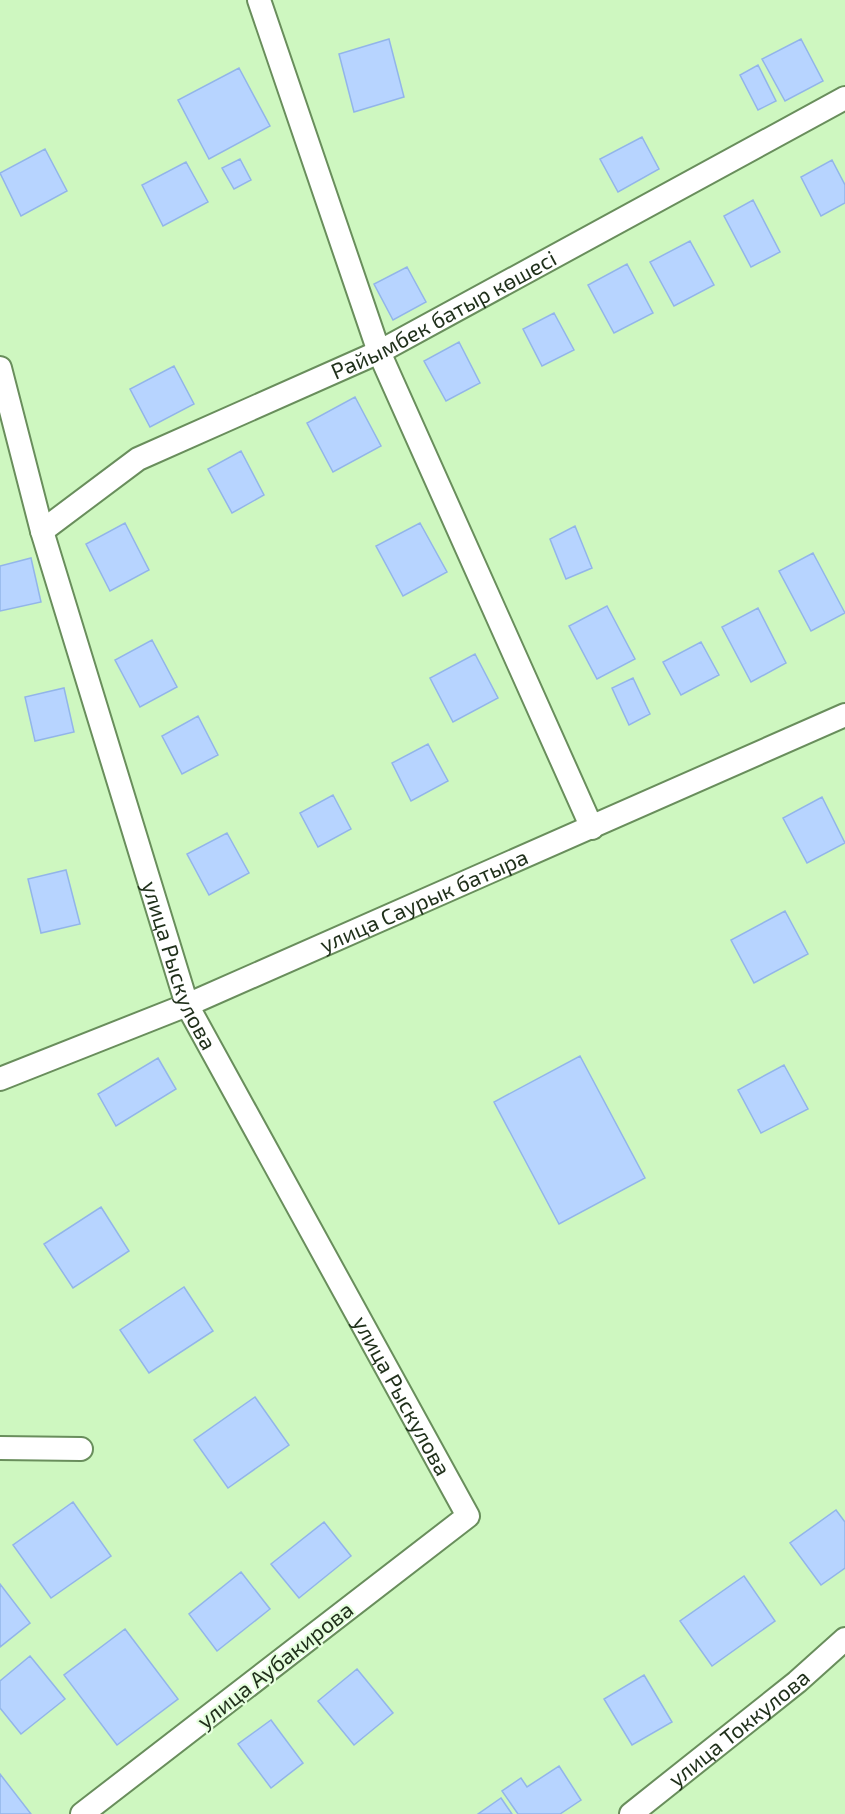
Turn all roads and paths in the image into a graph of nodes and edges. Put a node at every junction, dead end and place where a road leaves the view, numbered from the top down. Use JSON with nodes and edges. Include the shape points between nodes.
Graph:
{"nodes":[{"id":1,"x":259,"y":0,"type":"edge"},
{"id":2,"x":845,"y":98,"type":"edge"},
{"id":3,"x":379,"y":352,"type":"junction"},
{"id":4,"x":0,"y":368,"type":"edge"},
{"id":5,"x":42,"y":531,"type":"junction"},
{"id":6,"x":845,"y":716,"type":"edge"},
{"id":7,"x":592,"y":828,"type":"junction"},
{"id":8,"x":187,"y":1005,"type":"junction"},
{"id":9,"x":0,"y":1078,"type":"edge"},
{"id":10,"x":0,"y":1448,"type":"edge"},
{"id":11,"x":81,"y":1449,"type":"dead end"},
{"id":12,"x":468,"y":1516,"type":"joint"},
{"id":13,"x":845,"y":1639,"type":"edge"},
{"id":14,"x":82,"y":1814,"type":"edge"},
{"id":15,"x":631,"y":1814,"type":"edge"}],
"edges":[{"from":1,"to":3,"type":"street"},
{"from":2,"to":3,"type":"street","name":"Райымбек батыр көшесі"},
{"from":3,"to":5,"type":"street","name":"Райымбек батыр көшесі","via":[[138,459]]},
{"from":3,"to":7,"type":"street"},
{"from":4,"to":5,"type":"street","name":"улица Рыскулова"},
{"from":5,"to":8,"type":"street","name":"улица Рыскулова"},
{"from":6,"to":7,"type":"street","name":"улица Саурык батыра"},
{"from":7,"to":8,"type":"street","name":"улица Саурык батыра"},
{"from":8,"to":9,"type":"street","name":"улица Саурык батыра"},
{"from":8,"to":12,"type":"street","name":"улица Рыскулова"},
{"from":10,"to":11,"type":"street"},
{"from":12,"to":14,"type":"street","name":"улица Аубакирова"},
{"from":13,"to":15,"type":"street","name":"улица Токкулова"}]}
